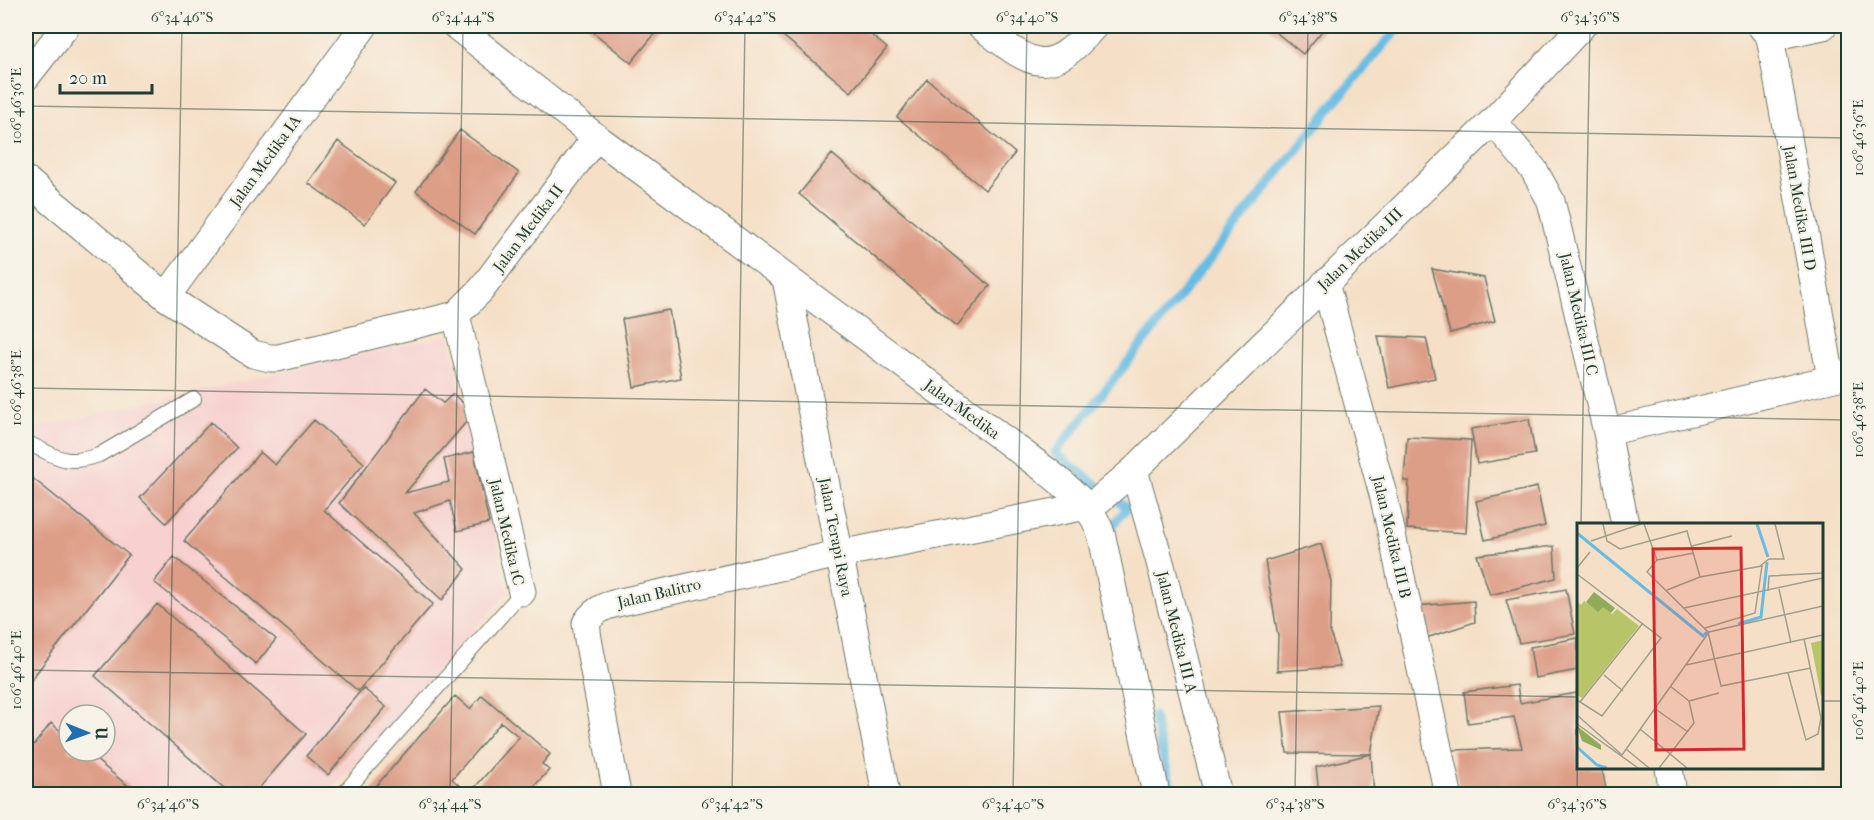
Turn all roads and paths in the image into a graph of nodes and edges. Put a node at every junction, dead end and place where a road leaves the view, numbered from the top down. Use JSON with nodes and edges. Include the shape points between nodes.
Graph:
{"nodes":[{"id":1,"x":66,"y":26,"type":"edge"},
{"id":2,"x":364,"y":26,"type":"edge"},
{"id":3,"x":456,"y":26,"type":"edge"},
{"id":4,"x":981,"y":26,"type":"edge"},
{"id":5,"x":1094,"y":26,"type":"edge"},
{"id":6,"x":1582,"y":26,"type":"edge"},
{"id":7,"x":1822,"y":26,"type":"edge"},
{"id":8,"x":1766,"y":31,"type":"edge"},
{"id":9,"x":26,"y":77,"type":"edge"},
{"id":10,"x":1493,"y":121,"type":"junction"},
{"id":11,"x":596,"y":136,"type":"junction"},
{"id":12,"x":26,"y":180,"type":"edge"},
{"id":13,"x":786,"y":279,"type":"junction"},
{"id":14,"x":1325,"y":283,"type":"junction"},
{"id":15,"x":166,"y":297,"type":"junction"},
{"id":16,"x":456,"y":315,"type":"junction"},
{"id":17,"x":1840,"y":376,"type":"edge"},
{"id":18,"x":194,"y":399,"type":"dead end"},
{"id":19,"x":1607,"y":432,"type":"junction"},
{"id":20,"x":26,"y":442,"type":"edge"},
{"id":21,"x":1134,"y":470,"type":"junction"},
{"id":22,"x":1100,"y":498,"type":"junction"},
{"id":23,"x":1625,"y":523,"type":"edge"},
{"id":24,"x":839,"y":554,"type":"junction"},
{"id":25,"x":522,"y":592,"type":"joint"},
{"id":26,"x":1669,"y":769,"type":"edge"},
{"id":27,"x":343,"y":795,"type":"edge"},
{"id":28,"x":617,"y":795,"type":"edge"},
{"id":29,"x":886,"y":795,"type":"edge"},
{"id":30,"x":1156,"y":795,"type":"edge"},
{"id":31,"x":1218,"y":795,"type":"edge"},
{"id":32,"x":1448,"y":795,"type":"edge"},
{"id":33,"x":1673,"y":795,"type":"edge"}],
"edges":[{"from":1,"to":9,"type":"street"},
{"from":2,"to":15,"type":"street","name":"Jalan Medika IA"},
{"from":3,"to":11,"type":"street","name":"Jalan Medika"},
{"from":4,"to":5,"type":"street","via":[[1025,57],[1047,61],[1065,56]]},
{"from":6,"to":10,"type":"street","name":"Jalan Medika III"},
{"from":7,"to":8,"type":"street"},
{"from":8,"to":17,"type":"street","name":"Jalan Medika III D"},
{"from":10,"to":14,"type":"street","name":"Jalan Medika III"},
{"from":10,"to":19,"type":"street","name":"Jalan Medika III C","via":[[1534,170],[1551,201]]},
{"from":11,"to":13,"type":"street","name":"Jalan Medika"},
{"from":11,"to":16,"type":"street","name":"Jalan Medika II","via":[[486,283]]},
{"from":12,"to":15,"type":"street"},
{"from":13,"to":22,"type":"street","name":"Jalan Medika","via":[[1047,471]]},
{"from":13,"to":24,"type":"street","name":"Jalan Terapi Raya"},
{"from":14,"to":21,"type":"street","name":"Jalan Medika III"},
{"from":14,"to":32,"type":"street","name":"Jalan Medika III B","via":[[1384,498]]},
{"from":15,"to":16,"type":"street","via":[[244,350],[270,358]]},
{"from":16,"to":25,"type":"street","name":"Jalan Medika 1C"},
{"from":17,"to":19,"type":"street"},
{"from":18,"to":20,"type":"lane","via":[[85,460],[63,460]]},
{"from":19,"to":23,"type":"street","name":"Jalan Medika III C"},
{"from":21,"to":22,"type":"street","name":"Jalan Medika III"},
{"from":21,"to":31,"type":"street","name":"Jalan Medika III A"},
{"from":22,"to":24,"type":"street","name":"Jalan Balitro"},
{"from":22,"to":30,"type":"street","name":"Jalan Medika","via":[[1098,524]]},
{"from":24,"to":28,"type":"street","name":"Jalan Balitro","via":[[603,606],[591,614],[586,623],[588,639]]},
{"from":24,"to":29,"type":"street","name":"Jalan Terapi Raya"},
{"from":25,"to":27,"type":"lane","name":"Jalan Medika 1C"},
{"from":26,"to":33,"type":"street"}]}
